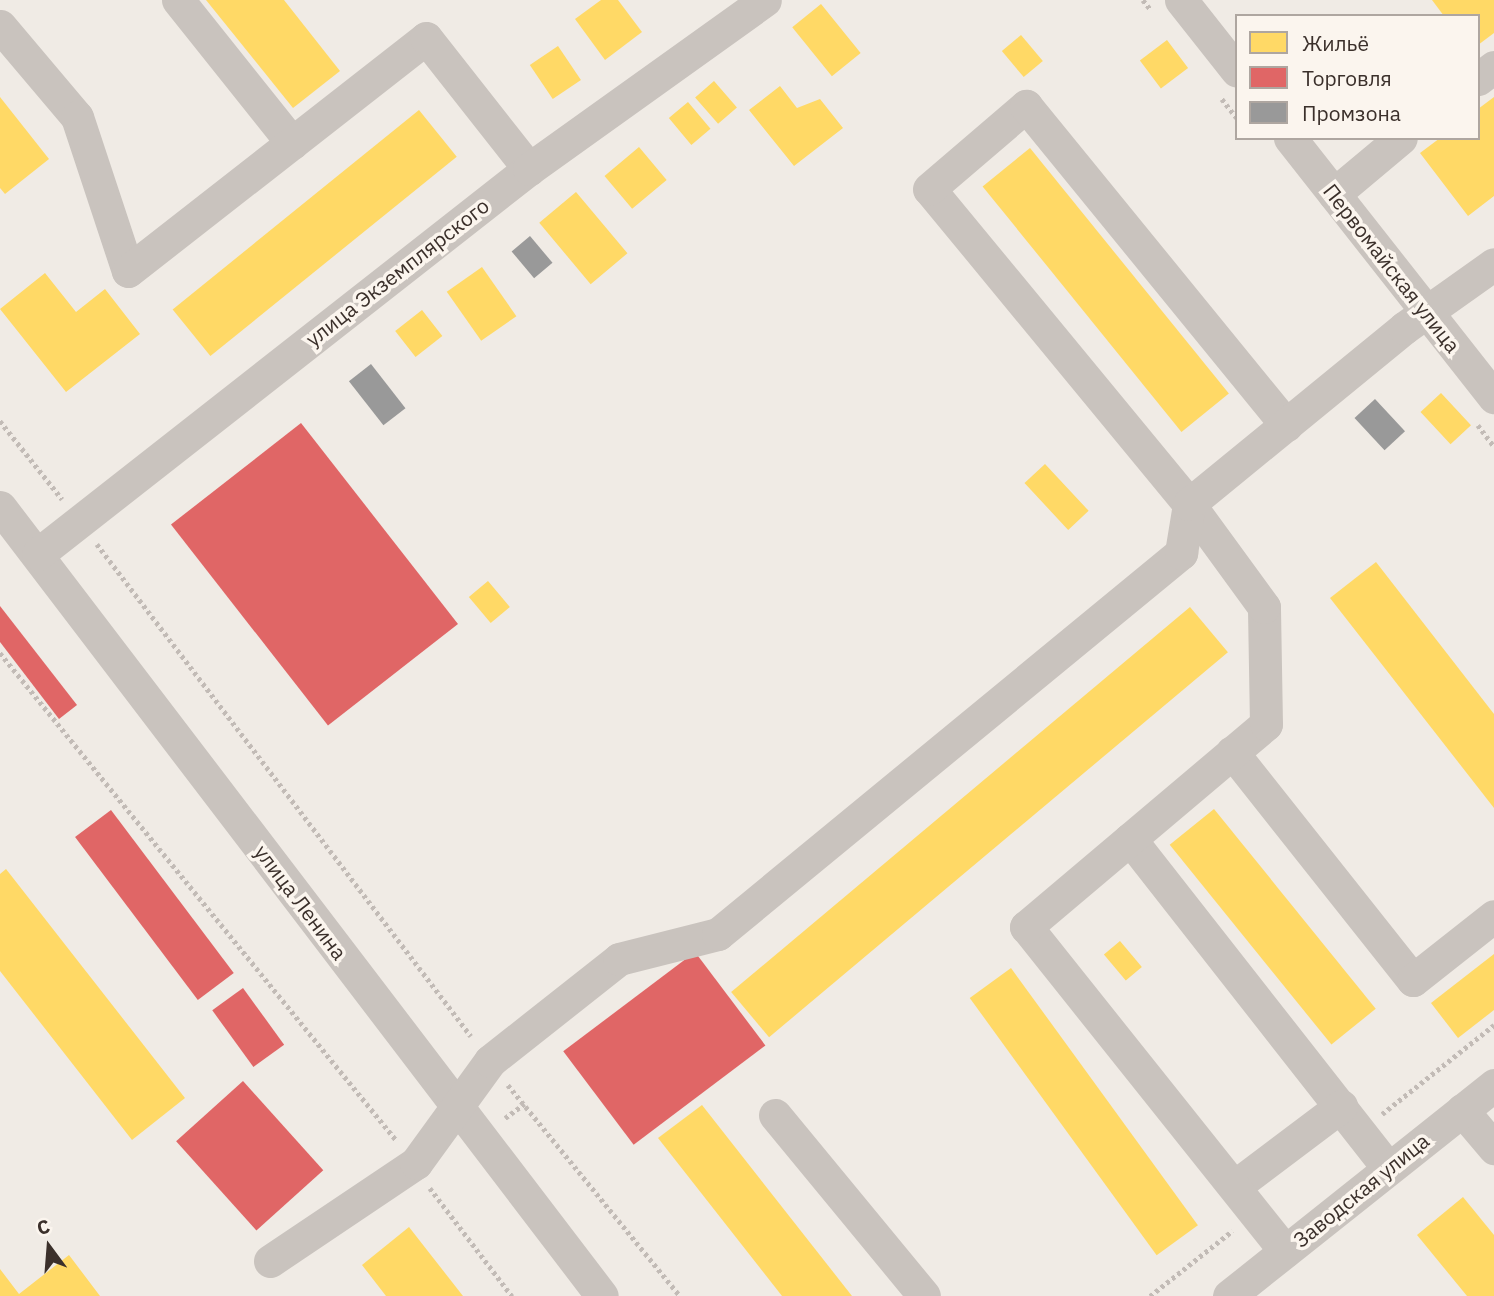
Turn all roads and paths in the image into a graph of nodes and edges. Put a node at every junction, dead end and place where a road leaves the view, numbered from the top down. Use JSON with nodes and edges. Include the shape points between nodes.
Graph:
{"nodes":[{"id":1,"x":178,"y":0,"type":"edge"},
{"id":2,"x":765,"y":0,"type":"edge"},
{"id":3,"x":1181,"y":0,"type":"edge"},
{"id":4,"x":0,"y":26,"type":"edge"},
{"id":5,"x":1235,"y":68,"type":"edge"},
{"id":6,"x":1292,"y":140,"type":"edge"},
{"id":7,"x":1399,"y":140,"type":"edge"},
{"id":8,"x":292,"y":143,"type":"junction"},
{"id":9,"x":529,"y":169,"type":"junction"},
{"id":10,"x":1334,"y":194,"type":"junction"},
{"id":11,"x":1494,"y":264,"type":"edge"},
{"id":12,"x":1427,"y":314,"type":"junction"},
{"id":13,"x":1494,"y":397,"type":"edge"},
{"id":14,"x":0,"y":421,"type":"edge"},
{"id":15,"x":1286,"y":425,"type":"junction"},
{"id":16,"x":1188,"y":504,"type":"junction"},
{"id":17,"x":0,"y":506,"type":"edge"},
{"id":18,"x":80,"y":522,"type":"junction"},
{"id":19,"x":38,"y":554,"type":"junction"},
{"id":20,"x":0,"y":653,"type":"edge"},
{"id":21,"x":1232,"y":752,"type":"junction"},
{"id":22,"x":1130,"y":839,"type":"junction"},
{"id":23,"x":1494,"y":916,"type":"edge"},
{"id":24,"x":489,"y":1061,"type":"junction"},
{"id":25,"x":1494,"y":1085,"type":"edge"},
{"id":26,"x":456,"y":1106,"type":"junction"},
{"id":27,"x":1341,"y":1106,"type":"junction"},
{"id":28,"x":1462,"y":1110,"type":"junction"},
{"id":29,"x":775,"y":1115,"type":"dead end"},
{"id":30,"x":1494,"y":1148,"type":"edge"},
{"id":31,"x":416,"y":1163,"type":"junction"},
{"id":32,"x":1388,"y":1168,"type":"junction"},
{"id":33,"x":1235,"y":1186,"type":"junction"},
{"id":34,"x":1285,"y":1251,"type":"junction"},
{"id":35,"x":270,"y":1261,"type":"dead end"},
{"id":36,"x":512,"y":1296,"type":"edge"},
{"id":37,"x":602,"y":1296,"type":"edge"},
{"id":38,"x":680,"y":1296,"type":"edge"},
{"id":39,"x":923,"y":1296,"type":"edge"},
{"id":40,"x":1229,"y":1296,"type":"edge"}],
"edges":[{"from":1,"to":8,"type":"street"},
{"from":2,"to":9,"type":"street","name":"улица Экземплярского"},
{"from":3,"to":5,"type":"street"},
{"from":4,"to":8,"type":"street","via":[[77,117],[128,271]]},
{"from":6,"to":10,"type":"street","name":"Первомайская улица"},
{"from":7,"to":10,"type":"street"},
{"from":8,"to":9,"type":"street","via":[[426,38]]},
{"from":9,"to":18,"type":"street","name":"улица Экземплярского"},
{"from":10,"to":12,"type":"street","name":"Первомайская улица"},
{"from":11,"to":12,"type":"street"},
{"from":12,"to":13,"type":"street","name":"Первомайская улица"},
{"from":12,"to":15,"type":"street"},
{"from":14,"to":18,"type":"path"},
{"from":15,"to":16,"type":"street"},
{"from":15,"to":16,"type":"street","via":[[1026,106],[929,189]]},
{"from":16,"to":21,"type":"street","via":[[1264,607],[1266,724]]},
{"from":16,"to":24,"type":"street","via":[[1181,553],[718,934],[619,959]]},
{"from":17,"to":19,"type":"street","name":"улица Ленина"},
{"from":18,"to":19,"type":"street","name":"улица Экземплярского"},
{"from":18,"to":24,"type":"path"},
{"from":19,"to":26,"type":"street","name":"улица Ленина"},
{"from":20,"to":31,"type":"path"},
{"from":21,"to":22,"type":"street"},
{"from":21,"to":23,"type":"street","via":[[1413,979]]},
{"from":22,"to":27,"type":"street"},
{"from":22,"to":33,"type":"street","via":[[1026,927]]},
{"from":24,"to":26,"type":"street"},
{"from":24,"to":38,"type":"path"},
{"from":25,"to":28,"type":"street","name":"Заводская улица"},
{"from":26,"to":31,"type":"street"},
{"from":26,"to":37,"type":"street","name":"улица Ленина"},
{"from":27,"to":32,"type":"street"},
{"from":27,"to":33,"type":"street"},
{"from":28,"to":30,"type":"street"},
{"from":28,"to":32,"type":"street","name":"Заводская улица"},
{"from":29,"to":39,"type":"street"},
{"from":31,"to":35,"type":"street"},
{"from":31,"to":36,"type":"path","via":[[423,1179]]},
{"from":32,"to":34,"type":"street","name":"Заводская улица"},
{"from":33,"to":34,"type":"street"},
{"from":34,"to":40,"type":"street","name":"Заводская улица"}]}
